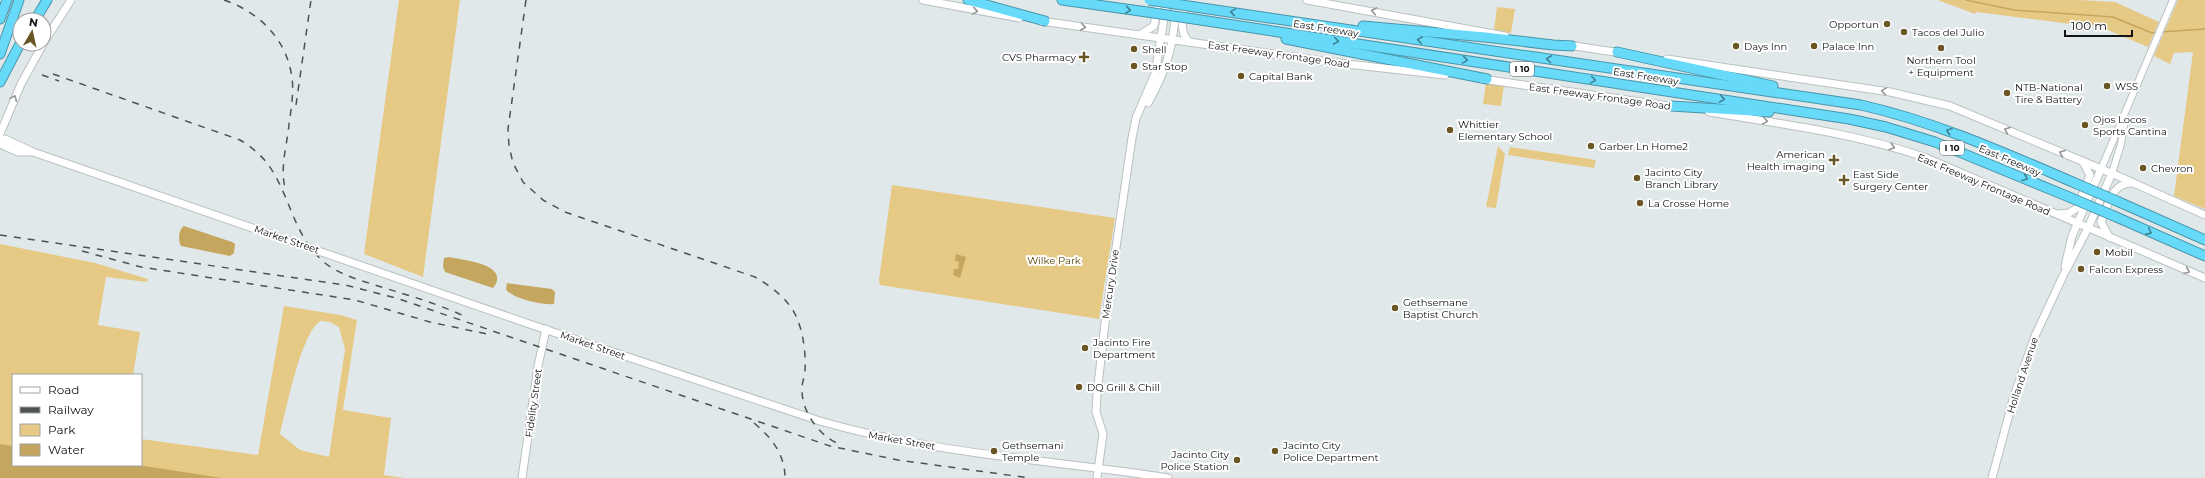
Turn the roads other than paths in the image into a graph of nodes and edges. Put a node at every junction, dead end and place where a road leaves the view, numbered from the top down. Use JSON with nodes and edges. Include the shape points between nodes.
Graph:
{"nodes":[{"id":1,"x":7,"y":0,"type":"edge"},
{"id":2,"x":19,"y":0,"type":"edge"},
{"id":3,"x":47,"y":0,"type":"edge"},
{"id":4,"x":71,"y":0,"type":"edge"},
{"id":5,"x":923,"y":0,"type":"edge"},
{"id":6,"x":968,"y":0,"type":"edge"},
{"id":7,"x":1062,"y":0,"type":"edge"},
{"id":8,"x":1149,"y":0,"type":"edge"},
{"id":9,"x":1158,"y":0,"type":"edge"},
{"id":10,"x":1166,"y":0,"type":"edge"},
{"id":11,"x":1177,"y":0,"type":"edge"},
{"id":12,"x":1186,"y":0,"type":"edge"},
{"id":13,"x":1307,"y":0,"type":"edge"},
{"id":14,"x":2173,"y":0,"type":"edge"},
{"id":15,"x":40,"y":12,"type":"edge"},
{"id":16,"x":1270,"y":18,"type":"junction"},
{"id":17,"x":0,"y":19,"type":"edge"},
{"id":18,"x":1045,"y":22,"type":"junction"},
{"id":19,"x":1214,"y":23,"type":"junction"},
{"id":20,"x":52,"y":29,"type":"edge"},
{"id":21,"x":1139,"y":35,"type":"junction"},
{"id":22,"x":1161,"y":38,"type":"junction"},
{"id":23,"x":1173,"y":40,"type":"junction"},
{"id":24,"x":1189,"y":42,"type":"junction"},
{"id":25,"x":1572,"y":46,"type":"junction"},
{"id":26,"x":16,"y":52,"type":"edge"},
{"id":27,"x":38,"y":52,"type":"edge"},
{"id":28,"x":1616,"y":52,"type":"junction"},
{"id":29,"x":0,"y":54,"type":"edge"},
{"id":30,"x":1487,"y":79,"type":"junction"},
{"id":31,"x":0,"y":82,"type":"edge"},
{"id":32,"x":1836,"y":101,"type":"junction"},
{"id":33,"x":1671,"y":106,"type":"junction"},
{"id":34,"x":2128,"y":109,"type":"junction"},
{"id":35,"x":1829,"y":116,"type":"junction"},
{"id":36,"x":0,"y":134,"type":"edge"},
{"id":37,"x":1132,"y":138,"type":"junction"},
{"id":38,"x":0,"y":140,"type":"edge"},
{"id":39,"x":0,"y":144,"type":"edge"},
{"id":40,"x":33,"y":152,"type":"junction"},
{"id":41,"x":2082,"y":160,"type":"junction"},
{"id":42,"x":2101,"y":169,"type":"junction"},
{"id":43,"x":2112,"y":173,"type":"junction"},
{"id":44,"x":2134,"y":183,"type":"junction"},
{"id":45,"x":2056,"y":214,"type":"junction"},
{"id":46,"x":2205,"y":215,"type":"edge"},
{"id":47,"x":2077,"y":224,"type":"junction"},
{"id":48,"x":2088,"y":228,"type":"junction"},
{"id":49,"x":2109,"y":238,"type":"junction"},
{"id":50,"x":2205,"y":238,"type":"edge"},
{"id":51,"x":2205,"y":257,"type":"edge"},
{"id":52,"x":2063,"y":276,"type":"junction"},
{"id":53,"x":2205,"y":278,"type":"edge"},
{"id":54,"x":546,"y":330,"type":"junction"},
{"id":55,"x":1098,"y":467,"type":"junction"},
{"id":56,"x":522,"y":478,"type":"edge"},
{"id":57,"x":1097,"y":478,"type":"edge"},
{"id":58,"x":1168,"y":478,"type":"edge"},
{"id":59,"x":1992,"y":478,"type":"edge"}],
"edges":[{"from":1,"to":17,"type":"highway"},
{"from":2,"to":29,"type":"highway"},
{"from":3,"to":15,"type":"highway"},
{"from":4,"to":20,"type":"main road"},
{"from":5,"to":18,"type":"main road","name":"East Freeway Frontage Road","one_way":true},
{"from":6,"to":18,"type":"highway"},
{"from":7,"to":19,"type":"highway","name":"East Freeway","number":"I 10","one_way":true,"bridge":true},
{"from":16,"to":8,"type":"highway","name":"East Freeway","number":"I 10","one_way":true,"bridge":true},
{"from":9,"to":21,"type":"main road","via":[[1154,26]]},
{"from":10,"to":22,"type":"main road","name":"Mercury Drive"},
{"from":11,"to":23,"type":"main road","name":"Mercury Drive"},
{"from":12,"to":24,"type":"main road","via":[[1182,28]]},
{"from":25,"to":13,"type":"main road","one_way":true},
{"from":14,"to":34,"type":"street"},
{"from":16,"to":25,"type":"highway"},
{"from":32,"to":16,"type":"highway","name":"East Freeway","number":"I 10","one_way":true},
{"from":18,"to":21,"type":"main road","name":"East Freeway Frontage Road","one_way":true},
{"from":19,"to":30,"type":"highway"},
{"from":19,"to":35,"type":"highway","name":"East Freeway","number":"I 10","one_way":true},
{"from":21,"to":22,"type":"main road","name":"East Freeway Frontage Road"},
{"from":22,"to":23,"type":"main road","name":"East Freeway Frontage Road"},
{"from":22,"to":37,"type":"main road","name":"Mercury Drive","via":[[1155,74],[1136,118]]},
{"from":23,"to":24,"type":"main road","name":"East Freeway Frontage Road"},
{"from":23,"to":37,"type":"main road","name":"Mercury Drive","via":[[1166,68]]},
{"from":24,"to":30,"type":"main road","name":"East Freeway Frontage Road","via":[[1323,61]]},
{"from":25,"to":28,"type":"main road"},
{"from":26,"to":31,"type":"highway"},
{"from":36,"to":27,"type":"main road","one_way":true,"via":[[21,84]]},
{"from":28,"to":32,"type":"highway"},
{"from":41,"to":28,"type":"main road","one_way":true,"via":[[1950,106],[1890,92]]},
{"from":30,"to":33,"type":"main road","name":"East Freeway Frontage Road"},
{"from":50,"to":32,"type":"highway","name":"East Freeway","number":"I 10","one_way":true,"bridge":true,"via":[[1982,143],[1896,113]]},
{"from":33,"to":35,"type":"highway"},
{"from":33,"to":45,"type":"main road","name":"East Freeway Frontage Road","one_way":true,"via":[[1830,132],[1892,146]]},
{"from":34,"to":42,"type":"street"},
{"from":34,"to":43,"type":"street"},
{"from":35,"to":51,"type":"highway","name":"East Freeway","number":"I 10","one_way":true,"bridge":true,"via":[[1886,127],[1935,142],[2114,216]]},
{"from":37,"to":55,"type":"main road","name":"Mercury Drive","via":[[1097,394],[1096,412],[1102,434]]},
{"from":38,"to":40,"type":"main road","name":"Market Street","via":[[5,139]]},
{"from":39,"to":40,"type":"main road","name":"Market Street","via":[[18,152]]},
{"from":40,"to":54,"type":"main road","name":"Market Street"},
{"from":41,"to":42,"type":"main road"},
{"from":41,"to":45,"type":"main road","via":[[2090,175],[2077,208],[2069,213]]},
{"from":42,"to":43,"type":"main road"},
{"from":42,"to":47,"type":"main road","name":"Holland Avenue"},
{"from":43,"to":44,"type":"main road"},
{"from":43,"to":48,"type":"main road","name":"Holland Avenue"},
{"from":44,"to":46,"type":"main road"},
{"from":44,"to":49,"type":"main road","via":[[2124,183],[2116,188],[2101,222]]},
{"from":45,"to":47,"type":"main road","name":"East Freeway Frontage Road"},
{"from":47,"to":48,"type":"main road","name":"East Freeway Frontage Road"},
{"from":47,"to":52,"type":"main road","name":"Holland Avenue"},
{"from":48,"to":49,"type":"main road","name":"East Freeway Frontage Road"},
{"from":48,"to":52,"type":"main road","name":"Holland Avenue"},
{"from":49,"to":53,"type":"main road","name":"East Freeway Frontage Road","one_way":true},
{"from":52,"to":59,"type":"main road","name":"Holland Avenue","via":[[2022,371]]},
{"from":54,"to":55,"type":"main road","name":"Market Street","via":[[856,432],[945,448]]},
{"from":54,"to":56,"type":"main road","name":"Fidelity Street","via":[[538,366]]},
{"from":55,"to":57,"type":"main road","name":"Mercury Drive"},
{"from":55,"to":58,"type":"main road","name":"Market Street"}]}
